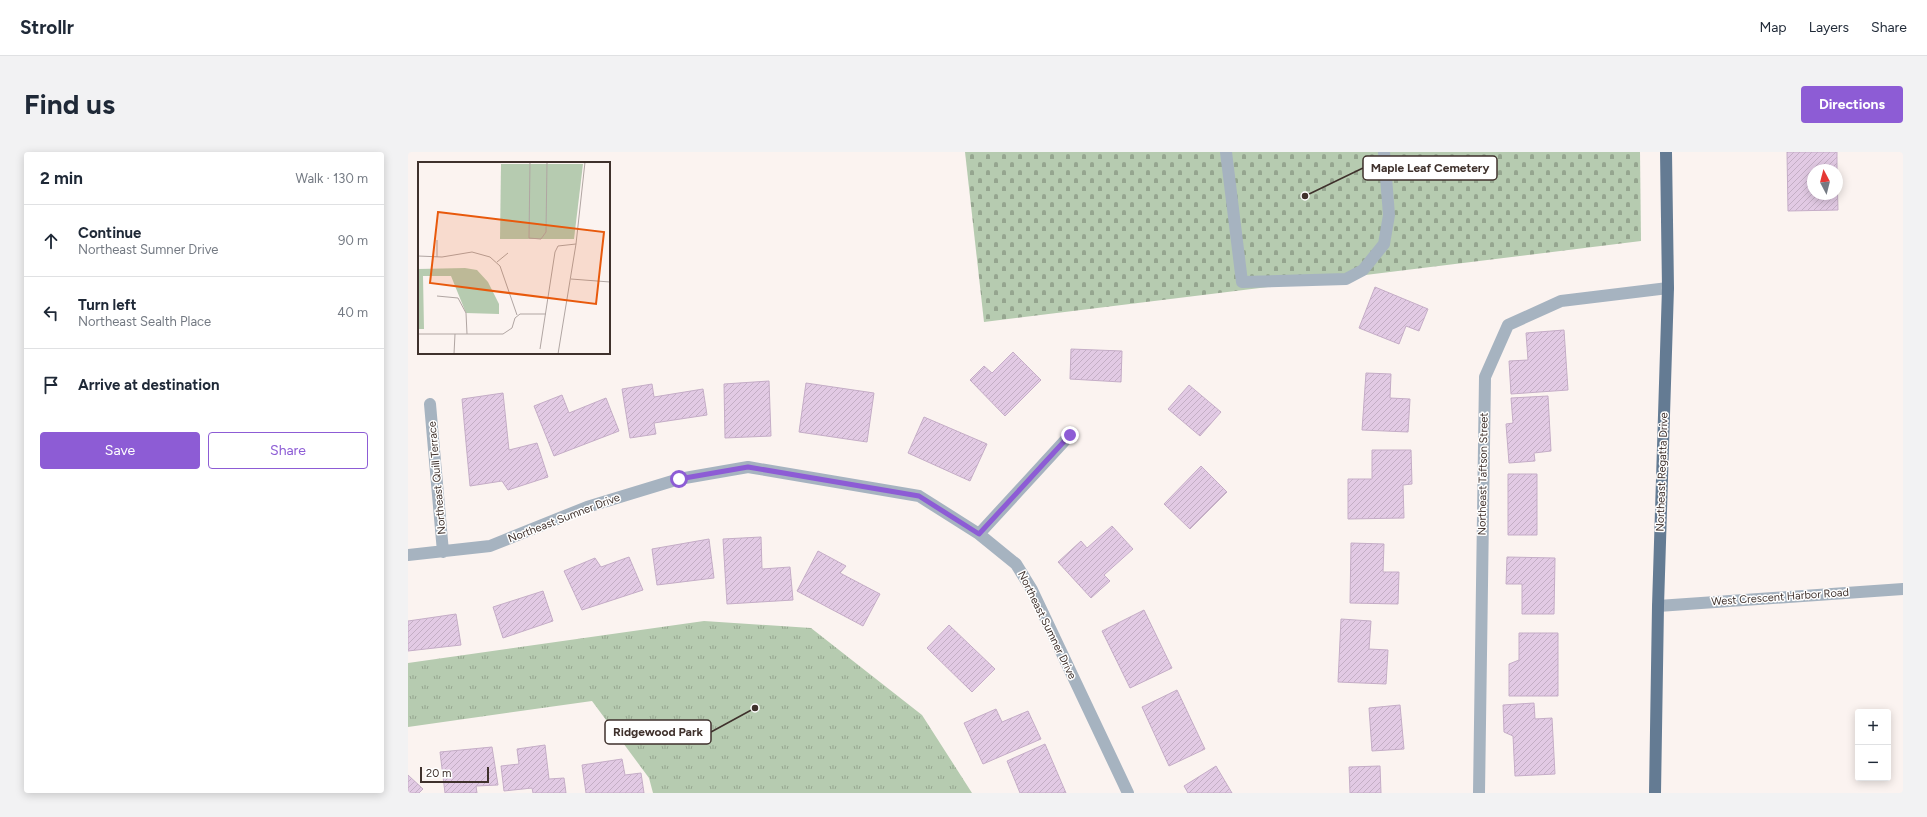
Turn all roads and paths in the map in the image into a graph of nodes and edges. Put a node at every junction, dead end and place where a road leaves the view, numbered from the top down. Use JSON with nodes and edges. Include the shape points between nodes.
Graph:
{"nodes":[{"id":1,"x":1226,"y":152,"type":"edge"},
{"id":2,"x":1384,"y":152,"type":"edge"},
{"id":3,"x":1666,"y":152,"type":"edge"},
{"id":4,"x":1668,"y":288,"type":"junction"},
{"id":5,"x":430,"y":404,"type":"dead end"},
{"id":6,"x":1070,"y":435,"type":"dead end"},
{"id":7,"x":979,"y":534,"type":"junction"},
{"id":8,"x":443,"y":552,"type":"junction"},
{"id":9,"x":408,"y":555,"type":"edge"},
{"id":10,"x":1903,"y":589,"type":"edge"},
{"id":11,"x":1658,"y":606,"type":"junction"},
{"id":12,"x":1128,"y":793,"type":"edge"},
{"id":13,"x":1479,"y":793,"type":"edge"},
{"id":14,"x":1655,"y":793,"type":"edge"}],
"edges":[{"from":1,"to":2,"type":"street","via":[[1242,282],[1346,279],[1363,270],[1384,244],[1389,215]]},
{"from":3,"to":4,"type":"main road","name":"Northeast Regatta Drive"},
{"from":4,"to":11,"type":"main road","name":"Northeast Regatta Drive"},
{"from":4,"to":13,"type":"street","name":"Northeast Taftson Street","via":[[1561,301],[1508,325],[1485,377]]},
{"from":5,"to":8,"type":"street","name":"Northeast Quill Terrace"},
{"from":6,"to":7,"type":"street"},
{"from":7,"to":8,"type":"street","name":"Northeast Sumner Drive","via":[[919,496],[748,467],[679,479],[587,507],[490,546]]},
{"from":7,"to":12,"type":"street","name":"Northeast Sumner Drive","via":[[1016,564],[1032,590]]},
{"from":8,"to":9,"type":"street","name":"Northeast Sumner Drive"},
{"from":10,"to":11,"type":"street","name":"West Crescent Harbor Road"},
{"from":11,"to":14,"type":"main road","name":"Northeast Regatta Drive"}]}
